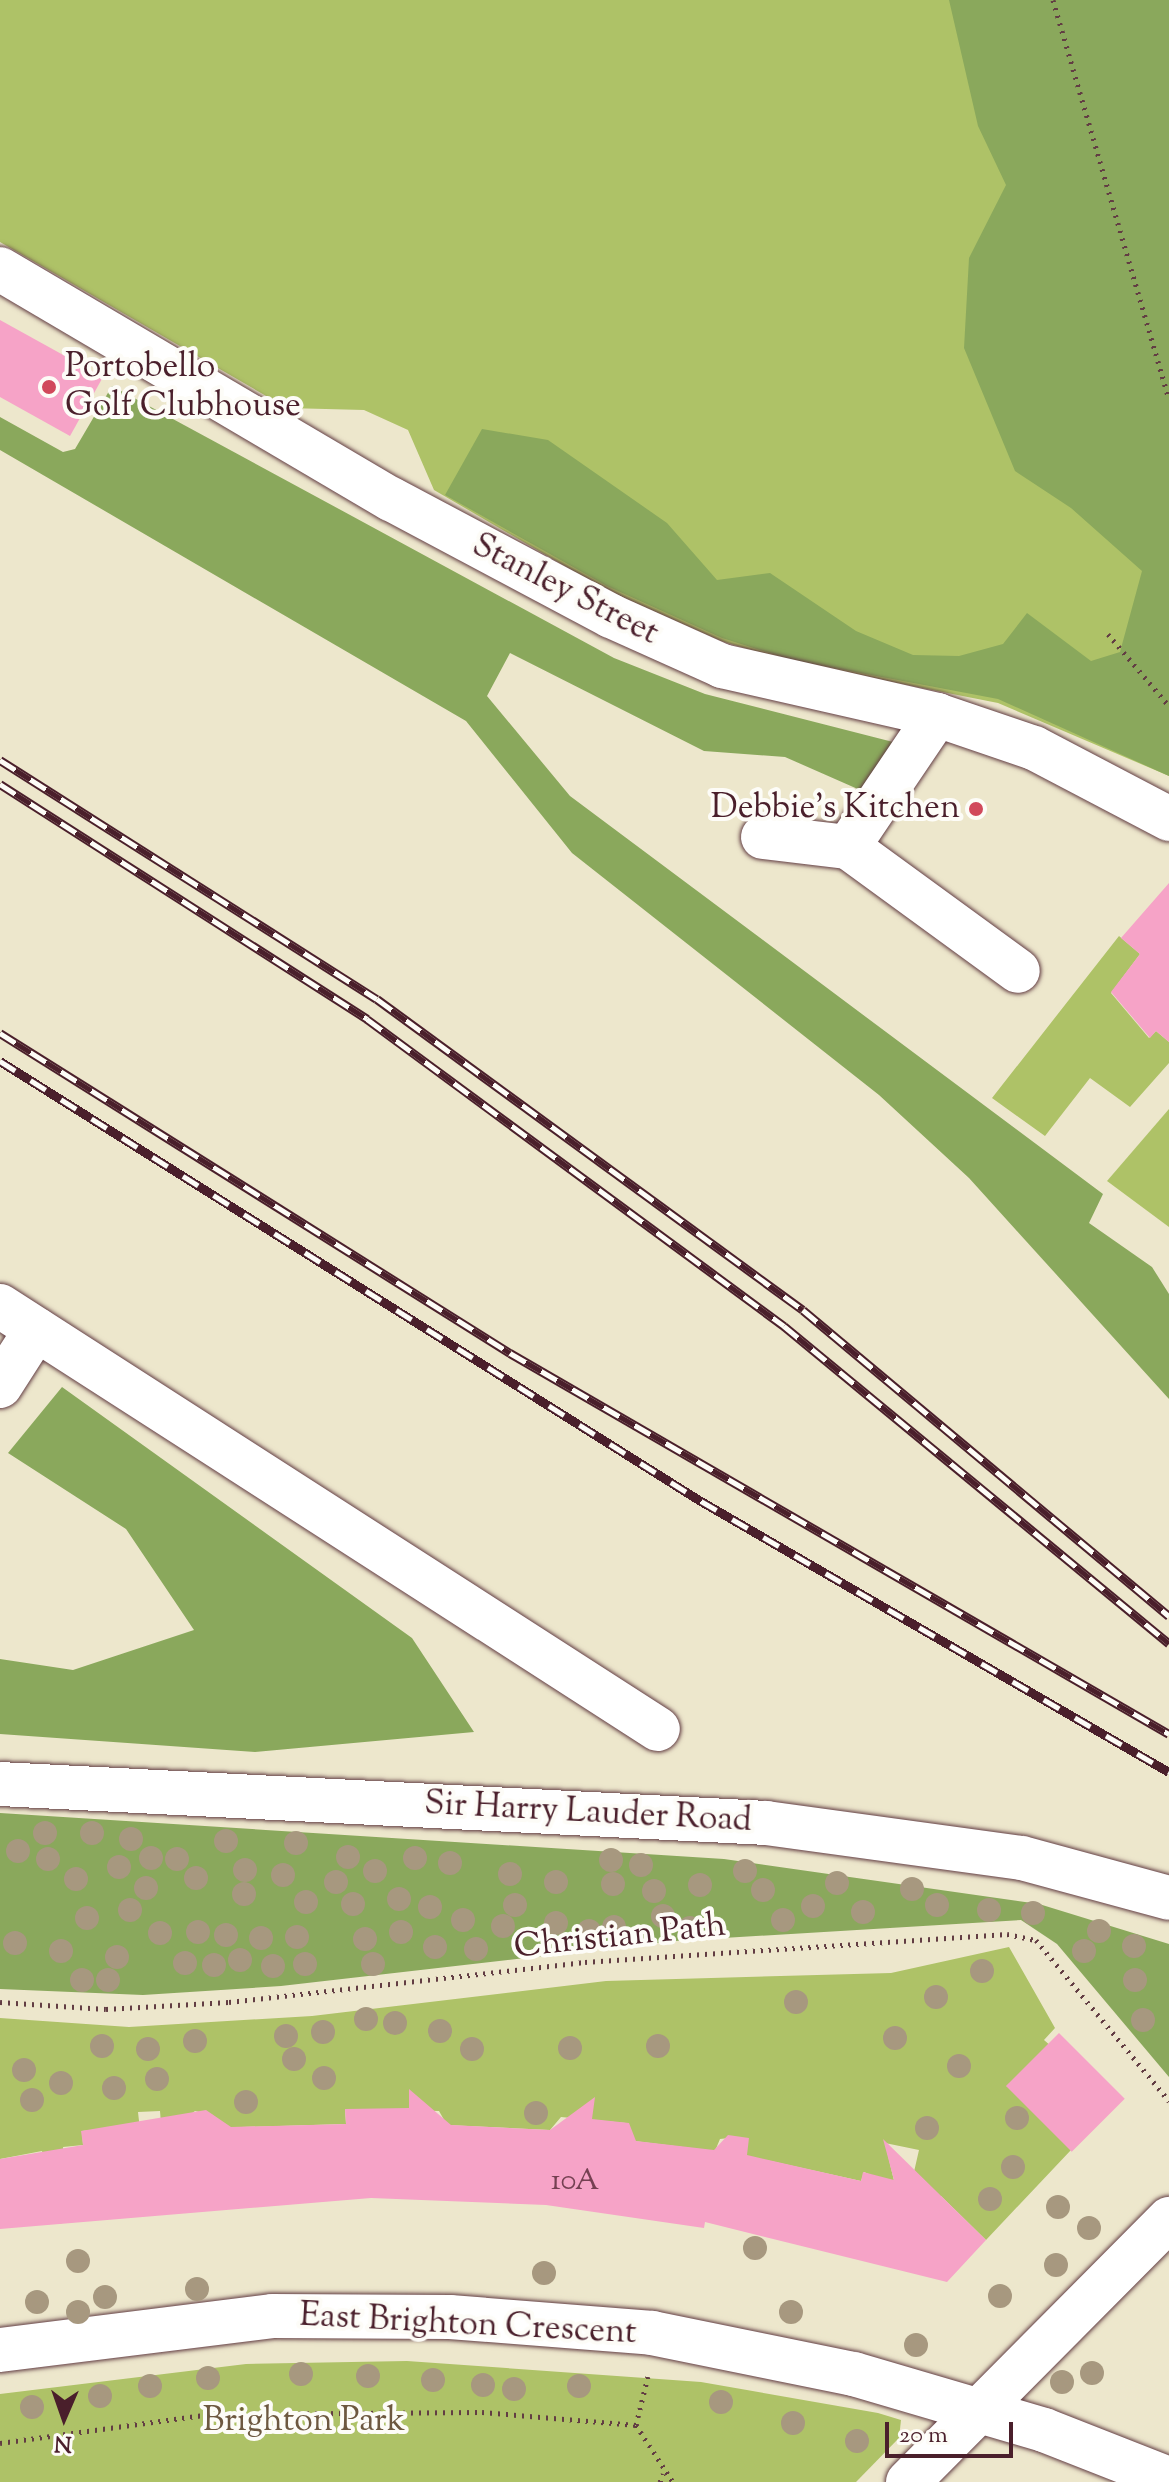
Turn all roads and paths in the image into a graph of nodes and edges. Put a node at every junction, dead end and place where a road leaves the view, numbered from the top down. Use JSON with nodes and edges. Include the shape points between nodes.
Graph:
{"nodes":[{"id":1,"x":1053,"y":0,"type":"edge"},
{"id":2,"x":0,"y":269,"type":"edge"},
{"id":3,"x":1169,"y":398,"type":"edge"},
{"id":4,"x":1108,"y":634,"type":"dead end"},
{"id":5,"x":1169,"y":706,"type":"edge"},
{"id":6,"x":937,"y":715,"type":"junction"},
{"id":7,"x":1169,"y":819,"type":"edge"},
{"id":8,"x":763,"y":837,"type":"dead end"},
{"id":9,"x":848,"y":847,"type":"junction"},
{"id":10,"x":1018,"y":971,"type":"dead end"},
{"id":11,"x":0,"y":1306,"type":"edge"},
{"id":12,"x":36,"y":1330,"type":"junction"},
{"id":13,"x":0,"y":1386,"type":"edge"},
{"id":14,"x":658,"y":1729,"type":"dead end"},
{"id":15,"x":0,"y":1784,"type":"edge"},
{"id":16,"x":1169,"y":1898,"type":"edge"},
{"id":17,"x":0,"y":2002,"type":"edge"},
{"id":18,"x":1169,"y":2101,"type":"edge"},
{"id":19,"x":1169,"y":2219,"type":"edge"},
{"id":20,"x":0,"y":2350,"type":"edge"},
{"id":21,"x":978,"y":2410,"type":"junction"},
{"id":22,"x":0,"y":2443,"type":"edge"},
{"id":23,"x":663,"y":2474,"type":"junction"},
{"id":24,"x":1169,"y":2479,"type":"edge"},
{"id":25,"x":660,"y":2482,"type":"edge"},
{"id":26,"x":673,"y":2482,"type":"edge"},
{"id":27,"x":908,"y":2482,"type":"edge"}],
"edges":[{"from":1,"to":3,"type":"path"},
{"from":2,"to":6,"type":"street","name":"Stanley Street","via":[[403,506],[611,616],[722,666]]},
{"from":4,"to":5,"type":"path"},
{"from":6,"to":7,"type":"street","name":"Stanley Street","via":[[1034,748]]},
{"from":6,"to":9,"type":"street"},
{"from":8,"to":9,"type":"street"},
{"from":9,"to":10,"type":"street"},
{"from":11,"to":12,"type":"street"},
{"from":12,"to":13,"type":"street"},
{"from":12,"to":14,"type":"street"},
{"from":15,"to":16,"type":"street","name":"Sir Harry Lauder Road","via":[[780,1824],[1022,1858]]},
{"from":17,"to":18,"type":"path","name":"Christian Path","via":[[106,2009],[229,2002],[585,1962],[1007,1934],[1036,1940]]},
{"from":19,"to":21,"type":"street"},
{"from":20,"to":21,"type":"street","name":"East Brighton Crescent","via":[[272,2316],[554,2323],[758,2351]]},
{"from":21,"to":24,"type":"street","name":"East Brighton Crescent"},
{"from":21,"to":27,"type":"street"},
{"from":22,"to":23,"type":"path","via":[[198,2415],[482,2412],[636,2425]]},
{"from":23,"to":25,"type":"path"},
{"from":23,"to":26,"type":"path"}]}
